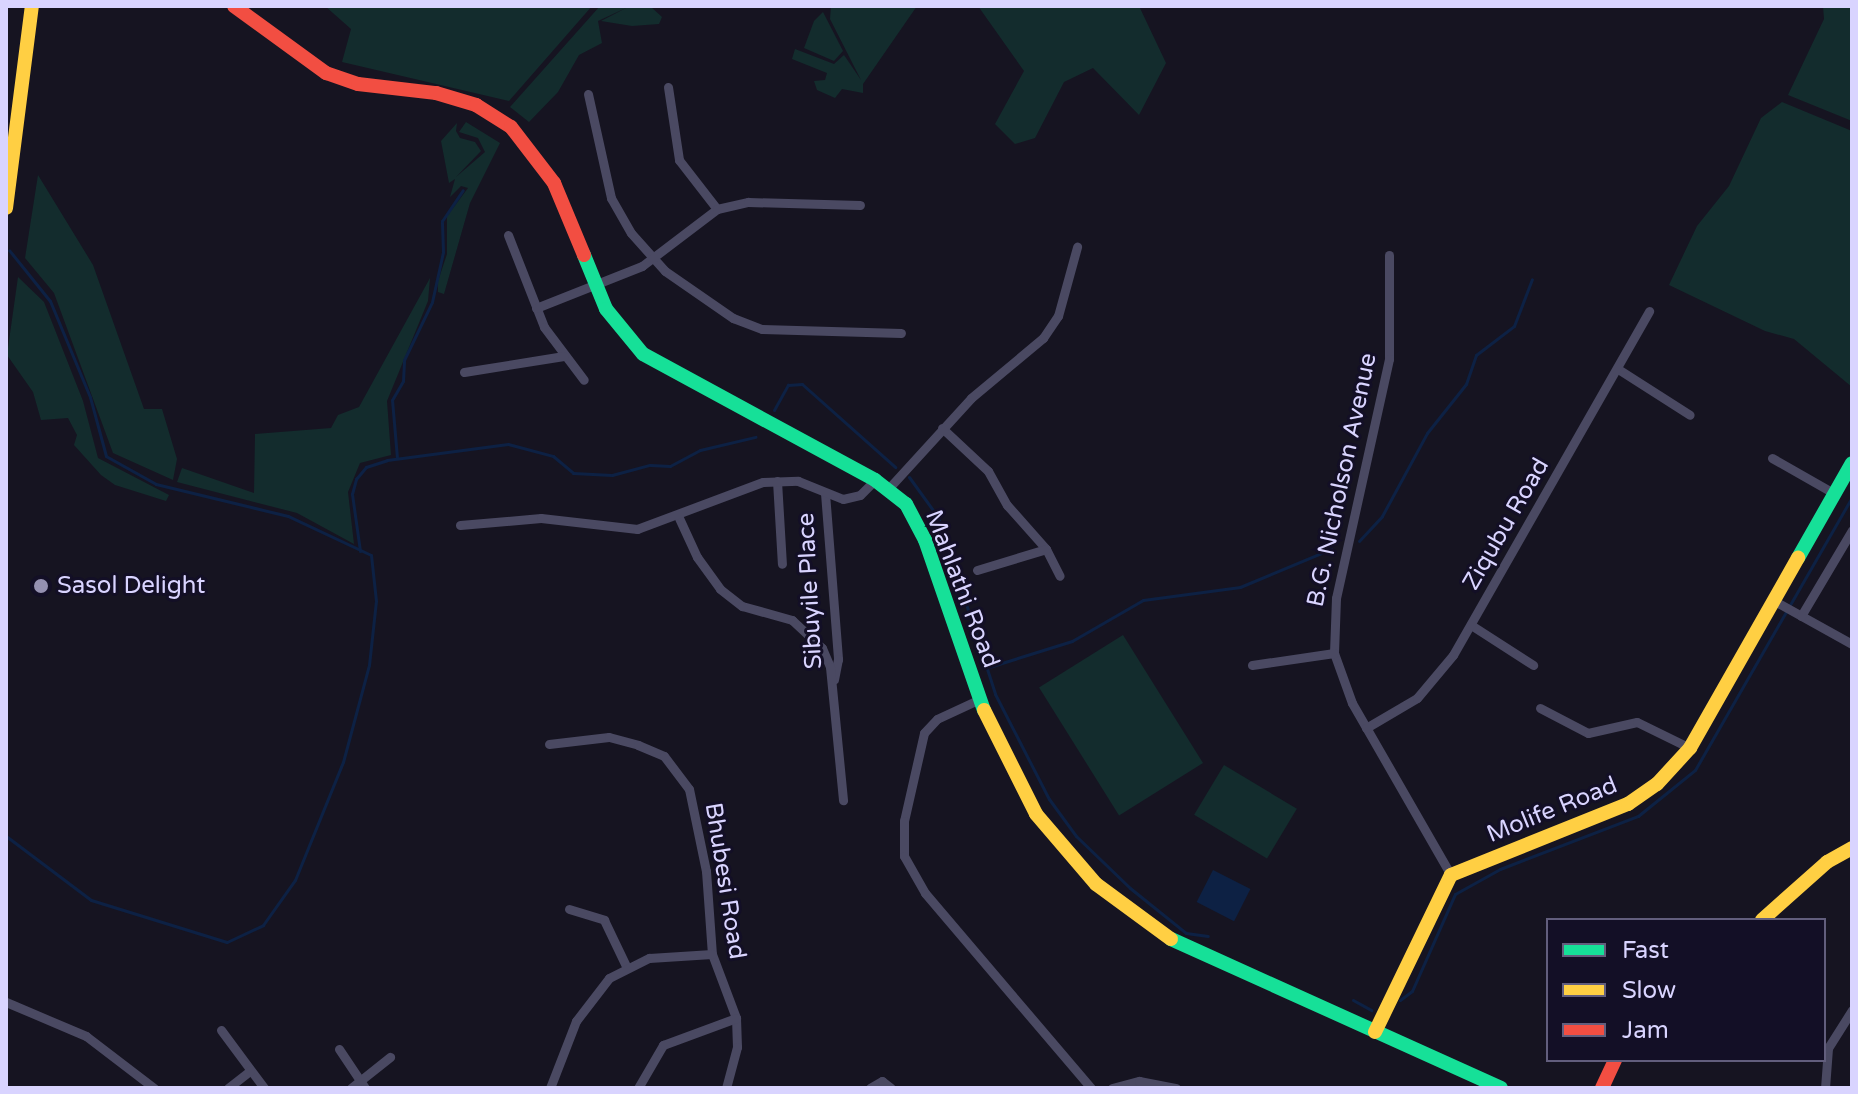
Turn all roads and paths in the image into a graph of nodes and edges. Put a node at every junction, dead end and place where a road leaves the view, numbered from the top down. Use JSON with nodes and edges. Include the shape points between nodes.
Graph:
{"nodes":[{"id":1,"x":32,"y":6,"type":"edge"},
{"id":2,"x":234,"y":6,"type":"edge"},
{"id":3,"x":668,"y":87,"type":"dead end"},
{"id":4,"x":588,"y":94,"type":"dead end"},
{"id":5,"x":860,"y":205,"type":"dead end"},
{"id":6,"x":6,"y":208,"type":"edge"},
{"id":7,"x":717,"y":209,"type":"junction"},
{"id":8,"x":508,"y":235,"type":"dead end"},
{"id":9,"x":1077,"y":247,"type":"dead end"},
{"id":10,"x":1389,"y":255,"type":"dead end"},
{"id":11,"x":654,"y":259,"type":"junction"},
{"id":12,"x":595,"y":285,"type":"junction"},
{"id":13,"x":536,"y":308,"type":"junction"},
{"id":14,"x":1649,"y":311,"type":"dead end"},
{"id":15,"x":901,"y":333,"type":"dead end"},
{"id":16,"x":564,"y":356,"type":"junction"},
{"id":17,"x":1618,"y":369,"type":"junction"},
{"id":18,"x":464,"y":372,"type":"dead end"},
{"id":19,"x":584,"y":380,"type":"dead end"},
{"id":20,"x":1690,"y":415,"type":"dead end"},
{"id":21,"x":942,"y":428,"type":"junction"},
{"id":22,"x":1772,"y":458,"type":"dead end"},
{"id":23,"x":1852,"y":463,"type":"edge"},
{"id":24,"x":777,"y":481,"type":"junction"},
{"id":25,"x":881,"y":484,"type":"junction"},
{"id":26,"x":825,"y":493,"type":"junction"},
{"id":27,"x":1835,"y":494,"type":"junction"},
{"id":28,"x":679,"y":518,"type":"junction"},
{"id":29,"x":460,"y":525,"type":"dead end"},
{"id":30,"x":1852,"y":530,"type":"edge"},
{"id":31,"x":1046,"y":549,"type":"junction"},
{"id":32,"x":782,"y":564,"type":"dead end"},
{"id":33,"x":977,"y":570,"type":"dead end"},
{"id":34,"x":1060,"y":576,"type":"dead end"},
{"id":35,"x":1777,"y":602,"type":"junction"},
{"id":36,"x":1798,"y":614,"type":"junction"},
{"id":37,"x":1471,"y":625,"type":"junction"},
{"id":38,"x":1852,"y":644,"type":"edge"},
{"id":39,"x":1334,"y":653,"type":"junction"},
{"id":40,"x":1252,"y":665,"type":"dead end"},
{"id":41,"x":1533,"y":665,"type":"dead end"},
{"id":42,"x":832,"y":688,"type":"junction"},
{"id":43,"x":980,"y":699,"type":"junction"},
{"id":44,"x":1540,"y":708,"type":"dead end"},
{"id":45,"x":1366,"y":728,"type":"junction"},
{"id":46,"x":549,"y":744,"type":"dead end"},
{"id":47,"x":1690,"y":748,"type":"junction"},
{"id":48,"x":843,"y":800,"type":"dead end"},
{"id":49,"x":1852,"y":848,"type":"edge"},
{"id":50,"x":1451,"y":875,"type":"junction"},
{"id":51,"x":569,"y":909,"type":"dead end"},
{"id":52,"x":1764,"y":918,"type":"edge"},
{"id":53,"x":712,"y":954,"type":"junction"},
{"id":54,"x":626,"y":966,"type":"junction"},
{"id":55,"x":6,"y":1002,"type":"edge"},
{"id":56,"x":1852,"y":1010,"type":"edge"},
{"id":57,"x":736,"y":1018,"type":"junction"},
{"id":58,"x":221,"y":1030,"type":"dead end"},
{"id":59,"x":1375,"y":1032,"type":"junction"},
{"id":60,"x":339,"y":1049,"type":"dead end"},
{"id":61,"x":390,"y":1057,"type":"dead end"},
{"id":62,"x":1614,"y":1062,"type":"edge"},
{"id":63,"x":250,"y":1071,"type":"junction"},
{"id":64,"x":363,"y":1084,"type":"edge"},
{"id":65,"x":154,"y":1088,"type":"edge"},
{"id":66,"x":228,"y":1088,"type":"edge"},
{"id":67,"x":264,"y":1088,"type":"edge"},
{"id":68,"x":351,"y":1088,"type":"edge"},
{"id":69,"x":550,"y":1088,"type":"edge"},
{"id":70,"x":638,"y":1088,"type":"edge"},
{"id":71,"x":726,"y":1088,"type":"edge"},
{"id":72,"x":870,"y":1088,"type":"edge"},
{"id":73,"x":891,"y":1088,"type":"edge"},
{"id":74,"x":1091,"y":1088,"type":"edge"},
{"id":75,"x":1112,"y":1088,"type":"edge"},
{"id":76,"x":1176,"y":1088,"type":"edge"},
{"id":77,"x":1501,"y":1088,"type":"edge"},
{"id":78,"x":1602,"y":1088,"type":"edge"},
{"id":79,"x":1825,"y":1088,"type":"edge"}],
"edges":[{"from":1,"to":6,"type":"street"},
{"from":2,"to":12,"type":"street","name":"Mahlathi Road","via":[[326,73],[358,84],[436,93],[476,105],[511,127],[554,183]]},
{"from":3,"to":7,"type":"street","via":[[679,160]]},
{"from":4,"to":11,"type":"street","via":[[611,198]]},
{"from":5,"to":7,"type":"street","via":[[748,202]]},
{"from":7,"to":11,"type":"street"},
{"from":8,"to":13,"type":"street"},
{"from":9,"to":21,"type":"street","via":[[1058,316],[1043,338]]},
{"from":10,"to":39,"type":"street","name":"B.G. Nicholson Avenue","via":[[1389,359],[1336,598]]},
{"from":11,"to":12,"type":"street"},
{"from":11,"to":15,"type":"street","via":[[748,325],[777,332]]},
{"from":12,"to":13,"type":"street"},
{"from":12,"to":25,"type":"street","name":"Mahlathi Road","via":[[621,333],[664,370]]},
{"from":13,"to":16,"type":"street"},
{"from":14,"to":17,"type":"street","name":"Ziqubu Road"},
{"from":16,"to":18,"type":"street"},
{"from":16,"to":19,"type":"street"},
{"from":17,"to":20,"type":"street"},
{"from":17,"to":37,"type":"street","name":"Ziqubu Road"},
{"from":21,"to":25,"type":"street"},
{"from":21,"to":31,"type":"street","via":[[979,460],[1007,505]]},
{"from":22,"to":27,"type":"street"},
{"from":23,"to":27,"type":"street","name":"Molife Road"},
{"from":24,"to":26,"type":"street","via":[[798,481]]},
{"from":24,"to":28,"type":"street","via":[[744,487]]},
{"from":24,"to":32,"type":"street"},
{"from":25,"to":26,"type":"street","via":[[854,497]]},
{"from":25,"to":43,"type":"street","name":"Mahlathi Road","via":[[906,504],[925,540]]},
{"from":26,"to":42,"type":"street","name":"Sibuyile Place","via":[[838,659]]},
{"from":27,"to":35,"type":"street","name":"Molife Road"},
{"from":28,"to":29,"type":"street","via":[[637,529],[541,518]]},
{"from":28,"to":42,"type":"street","via":[[720,589],[742,606],[792,620],[817,641],[830,667]]},
{"from":30,"to":36,"type":"street"},
{"from":31,"to":33,"type":"street"},
{"from":31,"to":34,"type":"street"},
{"from":35,"to":36,"type":"street"},
{"from":35,"to":47,"type":"street","name":"Molife Road"},
{"from":36,"to":38,"type":"street"},
{"from":37,"to":41,"type":"street"},
{"from":37,"to":45,"type":"street","name":"Ziqubu Road","via":[[1424,691]]},
{"from":39,"to":40,"type":"street"},
{"from":39,"to":45,"type":"street","name":"B.G. Nicholson Avenue"},
{"from":42,"to":48,"type":"street"},
{"from":43,"to":59,"type":"street","name":"Mahlathi Road","via":[[995,740],[1036,814],[1096,884],[1145,924],[1194,952]]},
{"from":43,"to":74,"type":"street","via":[[937,719],[924,733],[904,821],[904,856],[925,893]]},
{"from":44,"to":47,"type":"street","via":[[1588,733],[1637,722]]},
{"from":45,"to":50,"type":"street","name":"B.G. Nicholson Avenue"},
{"from":46,"to":53,"type":"street","name":"Bhubesi Road","via":[[621,740],[652,750],[678,770],[696,812]]},
{"from":47,"to":50,"type":"street","name":"Molife Road","via":[[1657,784],[1628,804]]},
{"from":49,"to":52,"type":"street","via":[[1827,862]]},
{"from":50,"to":59,"type":"street"},
{"from":51,"to":54,"type":"street","via":[[604,920]]},
{"from":53,"to":54,"type":"street","via":[[649,958]]},
{"from":53,"to":57,"type":"street","name":"Bhubesi Road"},
{"from":54,"to":69,"type":"street","via":[[601,987],[576,1021]]},
{"from":55,"to":65,"type":"street","via":[[86,1036]]},
{"from":56,"to":79,"type":"street","via":[[1828,1048]]},
{"from":57,"to":70,"type":"street","via":[[670,1040],[650,1061]]},
{"from":57,"to":71,"type":"street","name":"Bhubesi Road","via":[[737,1047]]},
{"from":58,"to":63,"type":"street"},
{"from":59,"to":77,"type":"street","name":"Mahlathi Road"},
{"from":60,"to":64,"type":"street"},
{"from":61,"to":64,"type":"street"},
{"from":62,"to":78,"type":"street"},
{"from":63,"to":66,"type":"street"},
{"from":63,"to":67,"type":"street"},
{"from":64,"to":68,"type":"street"},
{"from":72,"to":73,"type":"street","via":[[882,1081]]},
{"from":75,"to":76,"type":"street","via":[[1139,1081]]}]}
